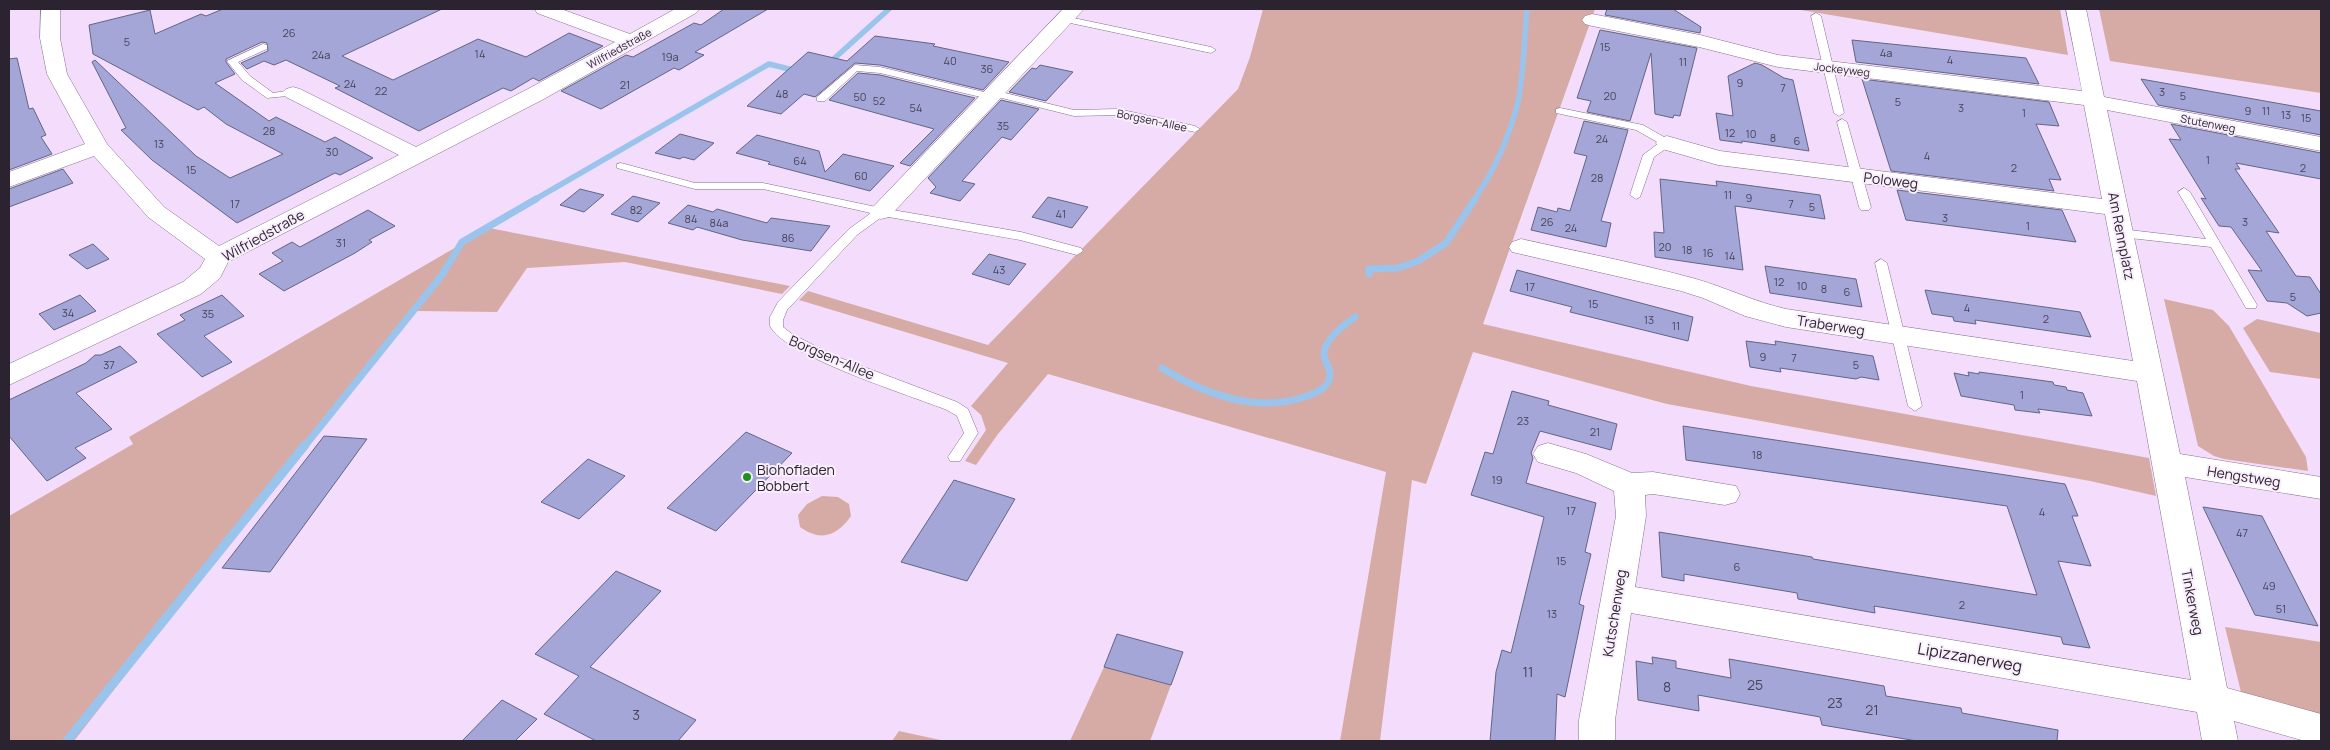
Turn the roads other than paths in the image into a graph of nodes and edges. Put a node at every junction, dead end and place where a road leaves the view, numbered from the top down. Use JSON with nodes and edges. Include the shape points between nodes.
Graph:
{"nodes":[{"id":1,"x":50,"y":9,"type":"edge"},
{"id":2,"x":544,"y":9,"type":"edge"},
{"id":3,"x":689,"y":9,"type":"edge"},
{"id":4,"x":2076,"y":9,"type":"edge"},
{"id":5,"x":1069,"y":14,"type":"edge"},
{"id":6,"x":1816,"y":16,"type":"dead end"},
{"id":7,"x":1592,"y":20,"type":"dead end"},
{"id":8,"x":632,"y":41,"type":"junction"},
{"id":9,"x":263,"y":48,"type":"dead end"},
{"id":10,"x":1211,"y":50,"type":"dead end"},
{"id":11,"x":1829,"y":68,"type":"junction"},
{"id":12,"x":293,"y":93,"type":"joint"},
{"id":13,"x":991,"y":95,"type":"junction"},
{"id":14,"x":820,"y":98,"type":"dead end"},
{"id":15,"x":2094,"y":100,"type":"junction"},
{"id":16,"x":1560,"y":110,"type":"dead end"},
{"id":17,"x":1195,"y":129,"type":"dead end"},
{"id":18,"x":1667,"y":143,"type":"junction"},
{"id":19,"x":2321,"y":144,"type":"edge"},
{"id":20,"x":98,"y":148,"type":"junction"},
{"id":21,"x":416,"y":155,"type":"junction"},
{"id":22,"x":621,"y":166,"type":"dead end"},
{"id":23,"x":1855,"y":175,"type":"junction"},
{"id":24,"x":9,"y":180,"type":"edge"},
{"id":25,"x":2184,"y":192,"type":"dead end"},
{"id":26,"x":1636,"y":195,"type":"dead end"},
{"id":27,"x":1865,"y":207,"type":"dead end"},
{"id":28,"x":2116,"y":208,"type":"junction"},
{"id":29,"x":881,"y":212,"type":"junction"},
{"id":30,"x":2121,"y":233,"type":"junction"},
{"id":31,"x":2215,"y":244,"type":"junction"},
{"id":32,"x":1520,"y":247,"type":"dead end"},
{"id":33,"x":1078,"y":251,"type":"dead end"},
{"id":34,"x":218,"y":257,"type":"junction"},
{"id":35,"x":1881,"y":264,"type":"dead end"},
{"id":36,"x":2251,"y":305,"type":"dead end"},
{"id":37,"x":1898,"y":335,"type":"junction"},
{"id":38,"x":2149,"y":373,"type":"junction"},
{"id":39,"x":9,"y":375,"type":"edge"},
{"id":40,"x":1915,"y":406,"type":"dead end"},
{"id":41,"x":1548,"y":454,"type":"dead end"},
{"id":42,"x":955,"y":457,"type":"dead end"},
{"id":43,"x":2167,"y":463,"type":"junction"},
{"id":44,"x":1629,"y":485,"type":"junction"},
{"id":45,"x":2321,"y":488,"type":"edge"},
{"id":46,"x":1725,"y":494,"type":"dead end"},
{"id":47,"x":1616,"y":597,"type":"junction"},
{"id":48,"x":2211,"y":699,"type":"junction"},
{"id":49,"x":2321,"y":730,"type":"edge"},
{"id":50,"x":1597,"y":741,"type":"edge"},
{"id":51,"x":2220,"y":741,"type":"edge"}],
"edges":[{"from":1,"to":20,"type":"street","via":[[50,38],[58,74]]},
{"from":2,"to":8,"type":"street"},
{"from":3,"to":8,"type":"street","name":"Wilfriedstraße"},
{"from":4,"to":15,"type":"street","name":"Am Rennplatz"},
{"from":5,"to":10,"type":"lane"},
{"from":5,"to":13,"type":"street","name":"Borgsen-Allee"},
{"from":6,"to":11,"type":"lane"},
{"from":7,"to":11,"type":"street","name":"Jockeyweg","via":[[1700,41],[1778,61]]},
{"from":8,"to":21,"type":"street","name":"Wilfriedstraße"},
{"from":9,"to":12,"type":"lane","via":[[232,61],[246,78],[271,96]]},
{"from":11,"to":15,"type":"street","name":"Jockeyweg"},
{"from":11,"to":23,"type":"lane"},
{"from":12,"to":21,"type":"street"},
{"from":13,"to":14,"type":"lane","name":"Borgsen-Allee","via":[[880,70],[855,68]]},
{"from":13,"to":17,"type":"lane","name":"Borgsen-Allee","via":[[1074,113],[1118,112]]},
{"from":13,"to":29,"type":"street","name":"Borgsen-Allee"},
{"from":15,"to":19,"type":"street","name":"Stutenweg"},
{"from":15,"to":28,"type":"street","name":"Am Rennplatz"},
{"from":16,"to":18,"type":"lane","via":[[1639,127]]},
{"from":18,"to":23,"type":"street","name":"Poloweg","via":[[1718,158]]},
{"from":18,"to":26,"type":"lane","via":[[1649,155]]},
{"from":20,"to":24,"type":"street"},
{"from":20,"to":34,"type":"street","via":[[156,212]]},
{"from":21,"to":34,"type":"street","name":"Wilfriedstraße"},
{"from":22,"to":29,"type":"lane","via":[[695,186],[762,186]]},
{"from":23,"to":27,"type":"lane"},
{"from":23,"to":28,"type":"street","name":"Poloweg"},
{"from":25,"to":31,"type":"lane"},
{"from":28,"to":30,"type":"street","name":"Am Rennplatz"},
{"from":29,"to":33,"type":"lane","via":[[1021,236]]},
{"from":29,"to":42,"type":"lane","name":"Borgsen-Allee","via":[[853,232],[783,305],[776,316],[777,329],[806,349],[963,413],[971,433]]},
{"from":30,"to":31,"type":"lane"},
{"from":30,"to":38,"type":"street","name":"Am Rennplatz"},
{"from":31,"to":36,"type":"lane"},
{"from":32,"to":37,"type":"street","name":"Traberweg","via":[[1703,289],[1754,310],[1786,318]]},
{"from":34,"to":39,"type":"street","name":"Wilfriedstraße","via":[[210,272],[192,288]]},
{"from":35,"to":37,"type":"lane"},
{"from":37,"to":38,"type":"street","name":"Traberweg"},
{"from":37,"to":40,"type":"lane"},
{"from":38,"to":43,"type":"street","name":"Am Rennplatz"},
{"from":41,"to":44,"type":"street","via":[[1586,465]]},
{"from":43,"to":45,"type":"street","name":"Hengstweg"},
{"from":43,"to":48,"type":"street","name":"Tinkerweg"},
{"from":44,"to":46,"type":"street","via":[[1653,483]]},
{"from":44,"to":47,"type":"street","name":"Kutschenweg","via":[[1631,516]]},
{"from":47,"to":48,"type":"street","name":"Lipizzanerweg"},
{"from":47,"to":50,"type":"street","name":"Kutschenweg","via":[[1597,720]]},
{"from":48,"to":49,"type":"street","name":"Lipizzanerweg"},
{"from":48,"to":51,"type":"street","name":"Tinkerweg"}]}
